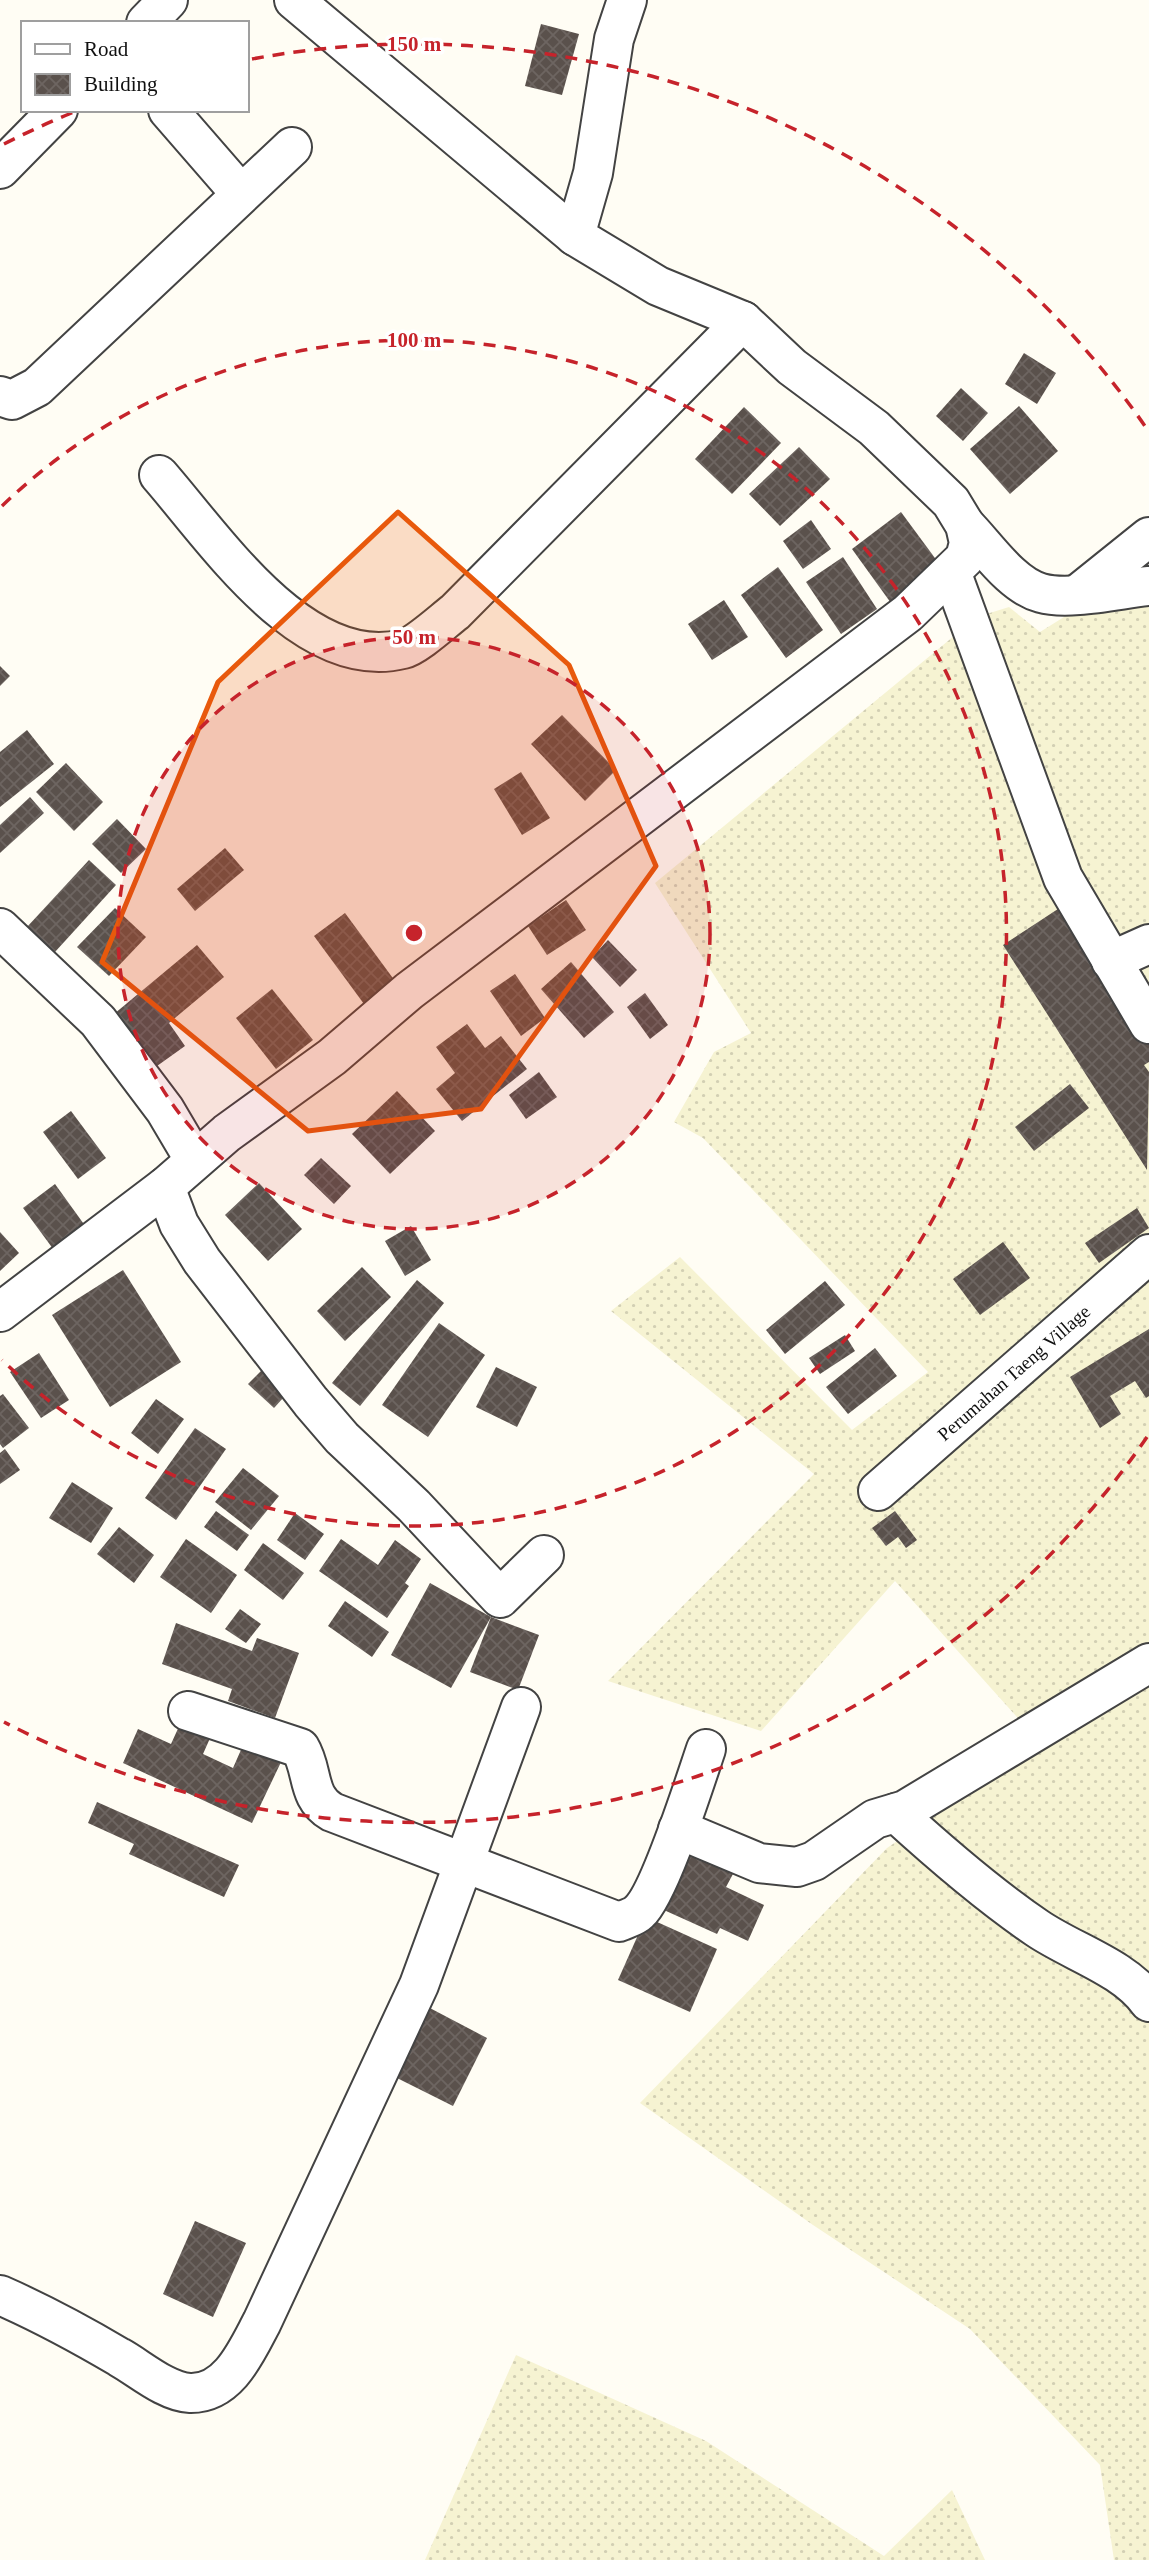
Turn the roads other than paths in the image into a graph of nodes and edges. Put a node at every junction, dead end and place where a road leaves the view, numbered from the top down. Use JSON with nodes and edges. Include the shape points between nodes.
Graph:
{"nodes":[{"id":1,"x":168,"y":0,"type":"edge"},
{"id":2,"x":294,"y":0,"type":"edge"},
{"id":3,"x":626,"y":0,"type":"edge"},
{"id":4,"x":147,"y":21,"type":"edge"},
{"id":5,"x":56,"y":112,"type":"edge"},
{"id":6,"x":170,"y":112,"type":"edge"},
{"id":7,"x":292,"y":147,"type":"dead end"},
{"id":8,"x":0,"y":169,"type":"edge"},
{"id":9,"x":241,"y":194,"type":"junction"},
{"id":10,"x":575,"y":236,"type":"junction"},
{"id":11,"x":743,"y":321,"type":"junction"},
{"id":12,"x":0,"y":396,"type":"edge"},
{"id":13,"x":159,"y":475,"type":"dead end"},
{"id":14,"x":965,"y":525,"type":"junction"},
{"id":15,"x":1149,"y":537,"type":"edge"},
{"id":16,"x":952,"y":574,"type":"junction"},
{"id":17,"x":1149,"y":586,"type":"edge"},
{"id":18,"x":1078,"y":594,"type":"junction"},
{"id":19,"x":0,"y":928,"type":"edge"},
{"id":20,"x":1149,"y":944,"type":"edge"},
{"id":21,"x":1111,"y":961,"type":"junction"},
{"id":22,"x":1149,"y":1024,"type":"edge"},
{"id":23,"x":194,"y":1159,"type":"junction"},
{"id":24,"x":165,"y":1186,"type":"junction"},
{"id":25,"x":1149,"y":1254,"type":"edge"},
{"id":26,"x":0,"y":1312,"type":"edge"},
{"id":27,"x":878,"y":1491,"type":"dead end"},
{"id":28,"x":544,"y":1555,"type":"dead end"},
{"id":29,"x":1149,"y":1663,"type":"edge"},
{"id":30,"x":521,"y":1707,"type":"dead end"},
{"id":31,"x":188,"y":1711,"type":"dead end"},
{"id":32,"x":706,"y":1749,"type":"dead end"},
{"id":33,"x":896,"y":1813,"type":"junction"},
{"id":34,"x":678,"y":1829,"type":"junction"},
{"id":35,"x":465,"y":1863,"type":"junction"},
{"id":36,"x":1149,"y":2002,"type":"edge"},
{"id":37,"x":0,"y":2295,"type":"edge"}],
"edges":[{"from":1,"to":4,"type":"street"},
{"from":2,"to":10,"type":"street"},
{"from":3,"to":10,"type":"street","via":[[614,39],[593,173]]},
{"from":5,"to":8,"type":"street"},
{"from":6,"to":9,"type":"street"},
{"from":7,"to":9,"type":"street"},
{"from":9,"to":12,"type":"street","via":[[37,387],[12,400]]},
{"from":10,"to":11,"type":"street","via":[[658,286]]},
{"from":11,"to":13,"type":"street","via":[[455,612],[405,649],[367,652],[317,636],[277,610]]},
{"from":11,"to":14,"type":"street","via":[[792,367],[903,454],[951,502]]},
{"from":14,"to":16,"type":"street","via":[[970,543]]},
{"from":14,"to":18,"type":"street","via":[[1029,588],[1043,594]]},
{"from":15,"to":18,"type":"street"},
{"from":16,"to":21,"type":"street","via":[[1063,878]]},
{"from":16,"to":23,"type":"street","via":[[908,614]]},
{"from":17,"to":18,"type":"street"},
{"from":19,"to":23,"type":"street","via":[[98,1021],[165,1110]]},
{"from":20,"to":21,"type":"street"},
{"from":21,"to":22,"type":"street"},
{"from":23,"to":24,"type":"street"},
{"from":24,"to":26,"type":"street"},
{"from":24,"to":28,"type":"street","via":[[179,1224],[202,1261],[310,1402],[500,1598]]},
{"from":25,"to":27,"type":"street","name":"Perumahan Taeng Village"},
{"from":29,"to":33,"type":"street"},
{"from":30,"to":35,"type":"street"},
{"from":31,"to":35,"type":"street","via":[[300,1748],[315,1799],[322,1806]]},
{"from":32,"to":34,"type":"street"},
{"from":33,"to":34,"type":"street","via":[[875,1819],[814,1861],[797,1867],[759,1863]]},
{"from":33,"to":36,"type":"street","via":[[957,1868],[1036,1927],[1115,1974]]},
{"from":34,"to":35,"type":"street","via":[[640,1911],[619,1922]]},
{"from":35,"to":37,"type":"street","via":[[419,1985],[235,2372],[212,2387],[190,2393],[153,2378],[38,2311]]}]}
